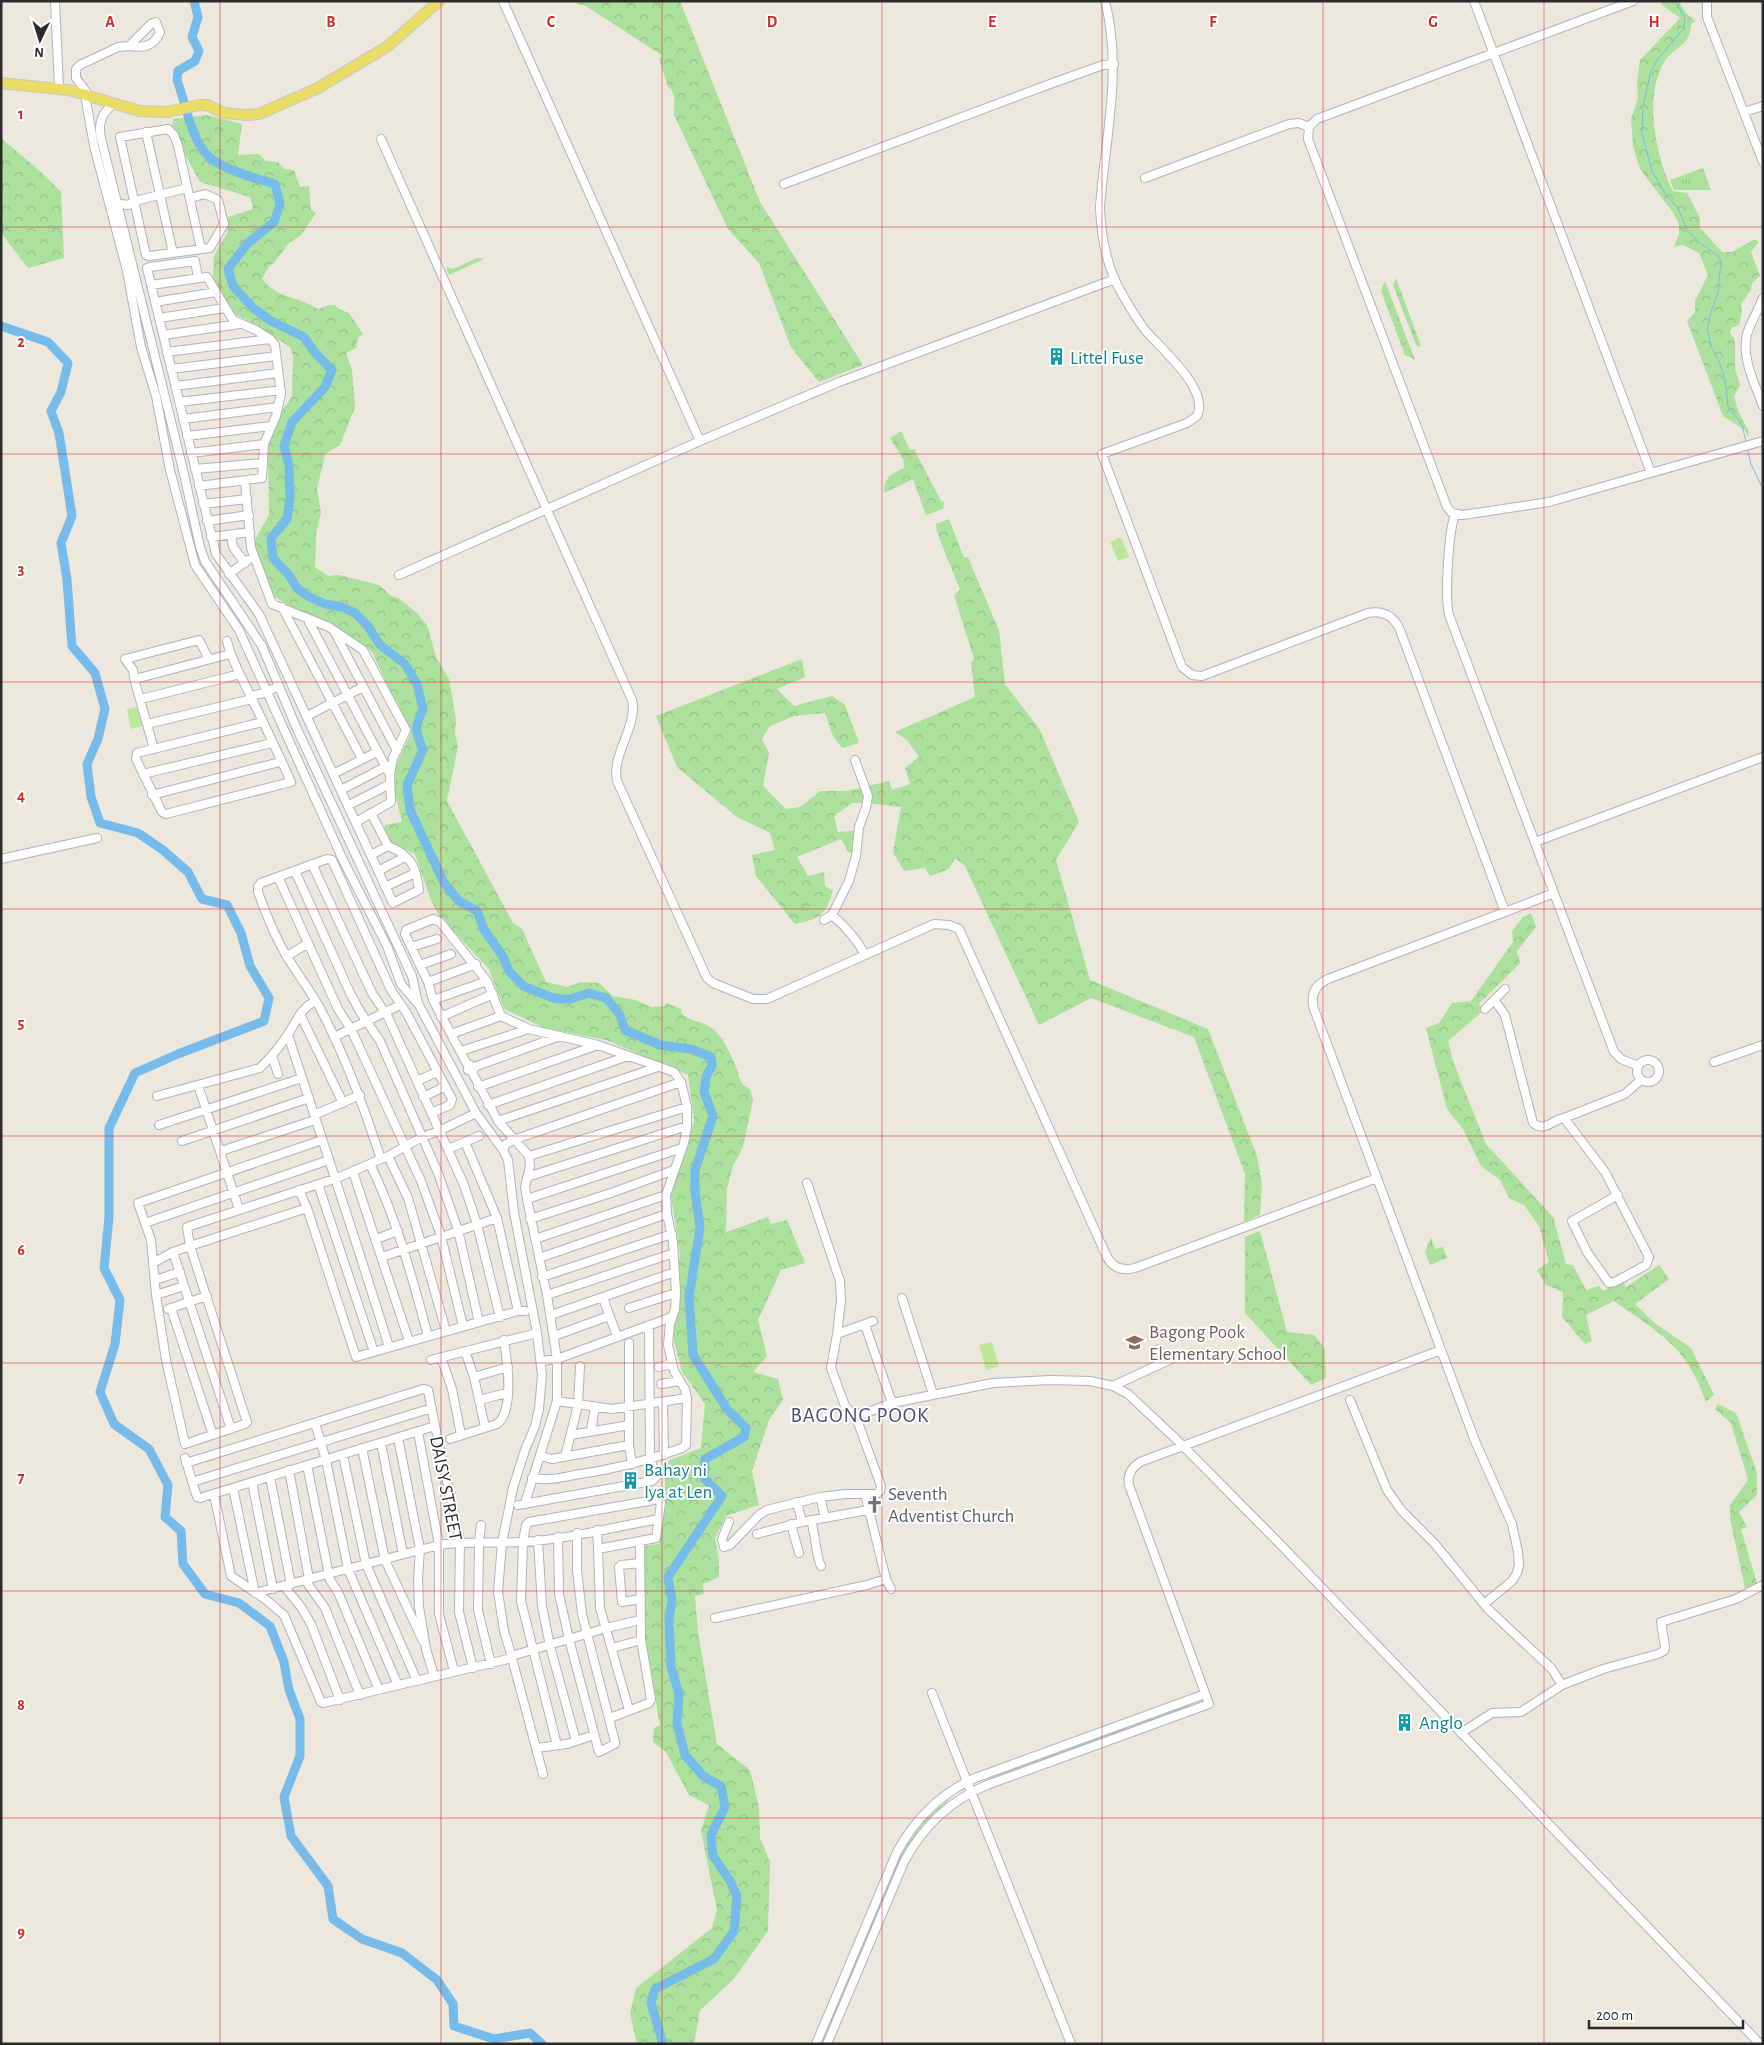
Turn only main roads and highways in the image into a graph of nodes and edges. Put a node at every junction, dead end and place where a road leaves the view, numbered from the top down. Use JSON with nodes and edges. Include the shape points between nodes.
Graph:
{"nodes":[{"id":1,"x":439,"y":1,"type":"edge"},
{"id":2,"x":1,"y":82,"type":"edge"}],
"edges":[{"from":1,"to":2,"type":"main road","via":[[388,46],[318,88],[259,114],[224,113],[199,105],[178,110],[139,111],[59,88]]}]}
